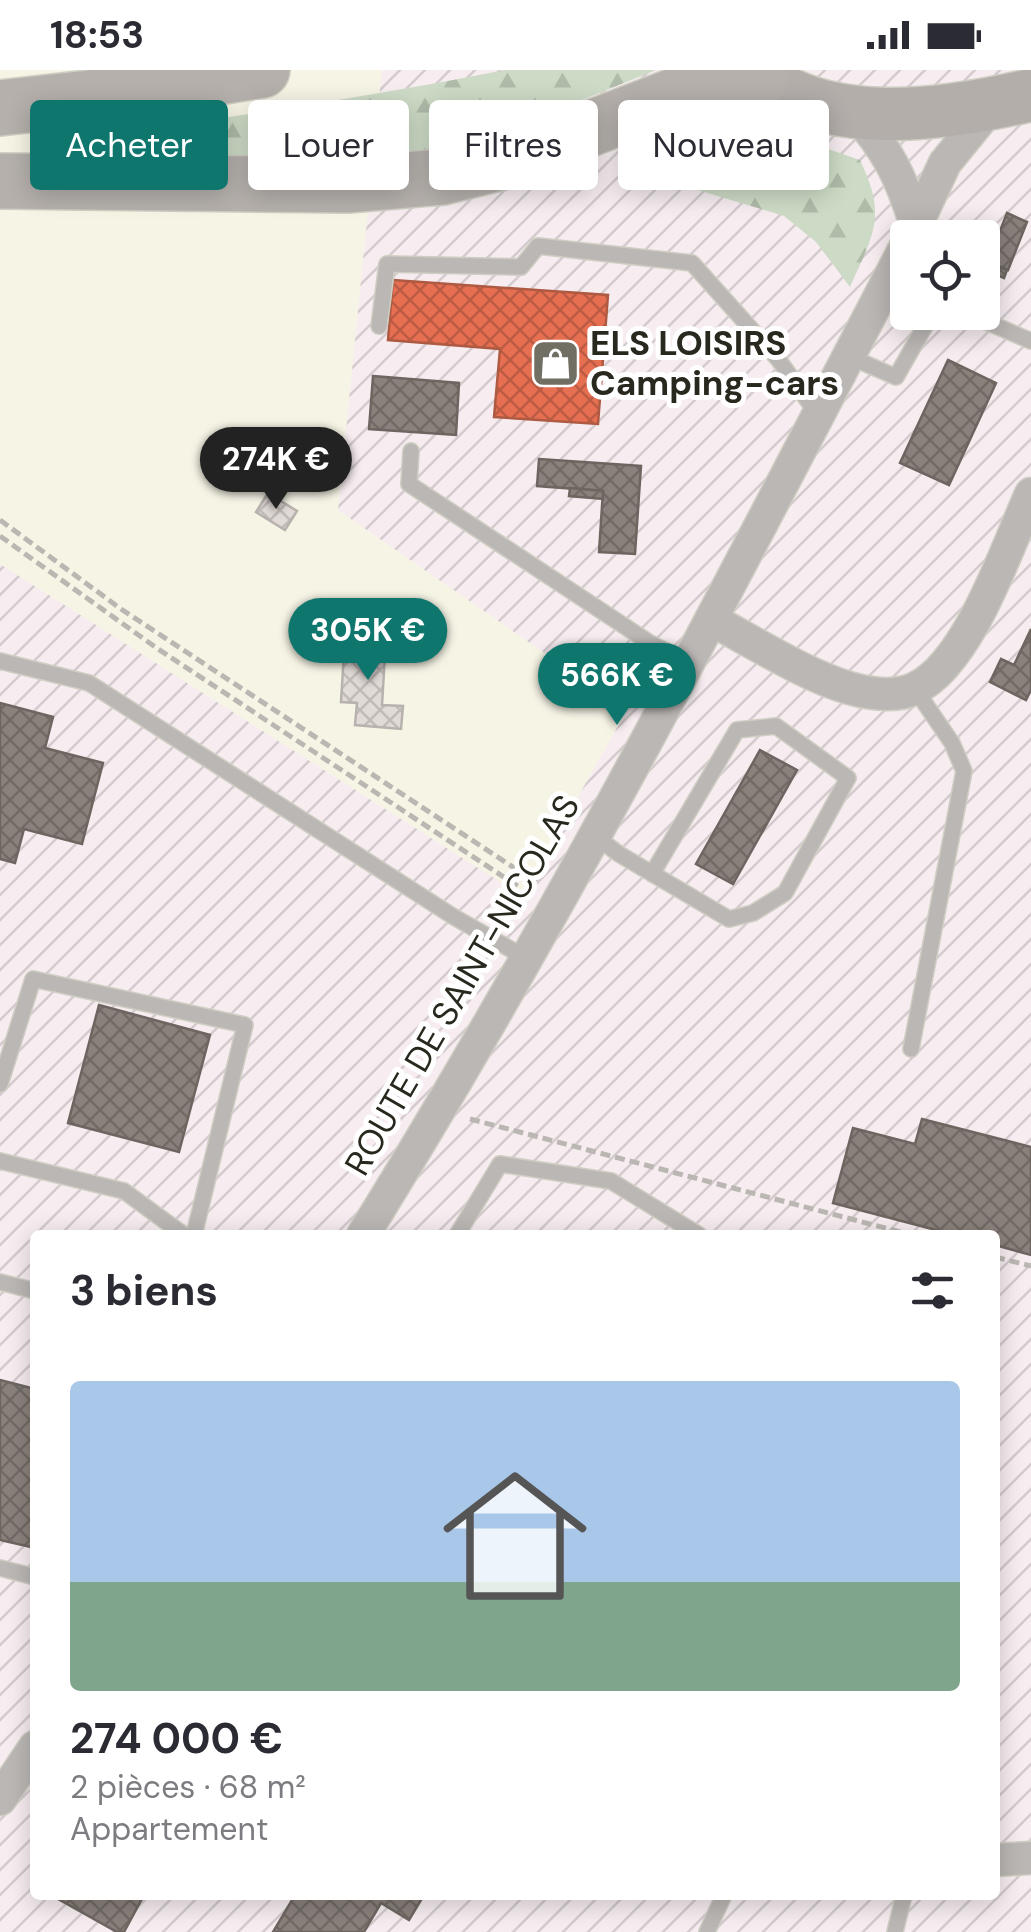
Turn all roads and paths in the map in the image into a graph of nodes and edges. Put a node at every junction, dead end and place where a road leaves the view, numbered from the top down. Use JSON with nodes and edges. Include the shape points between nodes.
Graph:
{"nodes":[{"id":1,"x":262,"y":70,"type":"edge"},
{"id":2,"x":756,"y":74,"type":"edge"},
{"id":3,"x":1012,"y":99,"type":"edge"},
{"id":4,"x":0,"y":108,"type":"edge"},
{"id":5,"x":854,"y":112,"type":"junction"},
{"id":6,"x":0,"y":182,"type":"edge"},
{"id":7,"x":908,"y":220,"type":"edge"},
{"id":8,"x":918,"y":220,"type":"edge"},
{"id":9,"x":890,"y":275,"type":"edge"},
{"id":10,"x":380,"y":326,"type":"dead end"},
{"id":11,"x":1000,"y":328,"type":"edge"},
{"id":12,"x":923,"y":330,"type":"edge"},
{"id":13,"x":1031,"y":341,"type":"edge"},
{"id":14,"x":848,"y":356,"type":"junction"},
{"id":15,"x":818,"y":415,"type":"junction"},
{"id":16,"x":411,"y":451,"type":"dead end"},
{"id":17,"x":1031,"y":494,"type":"edge"},
{"id":18,"x":0,"y":520,"type":"edge"},
{"id":19,"x":0,"y":536,"type":"edge"},
{"id":20,"x":712,"y":620,"type":"junction"},
{"id":21,"x":0,"y":661,"type":"edge"},
{"id":22,"x":689,"y":663,"type":"junction"},
{"id":23,"x":915,"y":688,"type":"junction"},
{"id":24,"x":595,"y":836,"type":"junction"},
{"id":25,"x":652,"y":874,"type":"junction"},
{"id":26,"x":519,"y":888,"type":"dead end"},
{"id":27,"x":564,"y":890,"type":"junction"},
{"id":28,"x":526,"y":958,"type":"junction"},
{"id":29,"x":911,"y":1050,"type":"dead end"},
{"id":30,"x":0,"y":1084,"type":"edge"},
{"id":31,"x":466,"y":1118,"type":"dead end"},
{"id":32,"x":0,"y":1161,"type":"edge"},
{"id":33,"x":177,"y":1230,"type":"edge"},
{"id":34,"x":195,"y":1230,"type":"edge"},
{"id":35,"x":366,"y":1230,"type":"edge"},
{"id":36,"x":460,"y":1230,"type":"edge"},
{"id":37,"x":690,"y":1230,"type":"edge"},
{"id":38,"x":893,"y":1230,"type":"edge"},
{"id":39,"x":1000,"y":1257,"type":"edge"},
{"id":40,"x":1031,"y":1266,"type":"edge"},
{"id":41,"x":0,"y":1282,"type":"edge"},
{"id":42,"x":30,"y":1290,"type":"edge"},
{"id":43,"x":0,"y":1568,"type":"edge"},
{"id":44,"x":30,"y":1576,"type":"edge"},
{"id":45,"x":30,"y":1755,"type":"edge"},
{"id":46,"x":0,"y":1800,"type":"edge"},
{"id":47,"x":1031,"y":1858,"type":"edge"},
{"id":48,"x":1000,"y":1860,"type":"edge"},
{"id":49,"x":722,"y":1900,"type":"edge"},
{"id":50,"x":903,"y":1900,"type":"edge"},
{"id":51,"x":707,"y":1932,"type":"edge"},
{"id":52,"x":895,"y":1932,"type":"edge"}],
"edges":[{"from":1,"to":4,"type":"highway"},
{"from":2,"to":5,"type":"main road","via":[[805,100]]},
{"from":2,"to":6,"type":"highway","via":[[682,93],[506,162],[442,177],[330,186]]},
{"from":3,"to":5,"type":"main road","via":[[920,113]]},
{"from":3,"to":8,"type":"street","name":"ROUTE DE SAINT-NICOLAS","via":[[945,164]]},
{"from":5,"to":7,"type":"street","via":[[900,176]]},
{"from":9,"to":14,"type":"street","name":"ROUTE DE SAINT-NICOLAS"},
{"from":10,"to":15,"type":"lane","via":[[386,264],[521,267],[538,246],[692,263]]},
{"from":11,"to":13,"type":"lane"},
{"from":12,"to":14,"type":"lane","via":[[896,377]]},
{"from":14,"to":15,"type":"street","name":"ROUTE DE SAINT-NICOLAS"},
{"from":15,"to":20,"type":"street","name":"ROUTE DE SAINT-NICOLAS"},
{"from":16,"to":22,"type":"lane","via":[[410,484]]},
{"from":17,"to":23,"type":"street","via":[[971,628],[944,667]]},
{"from":18,"to":27,"type":"path","via":[[121,609],[522,873]]},
{"from":19,"to":26,"type":"path"},
{"from":20,"to":22,"type":"street","name":"ROUTE DE SAINT-NICOLAS"},
{"from":20,"to":23,"type":"street","via":[[847,688],[882,695]]},
{"from":21,"to":28,"type":"lane","via":[[89,683]]},
{"from":22,"to":24,"type":"street","name":"ROUTE DE SAINT-NICOLAS"},
{"from":23,"to":29,"type":"lane","via":[[964,770]]},
{"from":24,"to":25,"type":"lane"},
{"from":24,"to":27,"type":"street","name":"ROUTE DE SAINT-NICOLAS"},
{"from":25,"to":25,"type":"lane","via":[[729,920],[753,913],[785,893],[848,778],[776,726],[737,730]]},
{"from":27,"to":28,"type":"street","name":"ROUTE DE SAINT-NICOLAS"},
{"from":28,"to":35,"type":"street","name":"ROUTE DE SAINT-NICOLAS"},
{"from":30,"to":34,"type":"lane","via":[[34,979],[246,1025]]},
{"from":31,"to":38,"type":"path"},
{"from":32,"to":33,"type":"lane","via":[[124,1191]]},
{"from":36,"to":37,"type":"lane","via":[[500,1164],[611,1180]]},
{"from":39,"to":40,"type":"path"},
{"from":41,"to":42,"type":"lane"},
{"from":43,"to":44,"type":"lane"},
{"from":45,"to":46,"type":"street"},
{"from":47,"to":48,"type":"street"},
{"from":49,"to":51,"type":"lane"},
{"from":50,"to":52,"type":"lane"}]}
